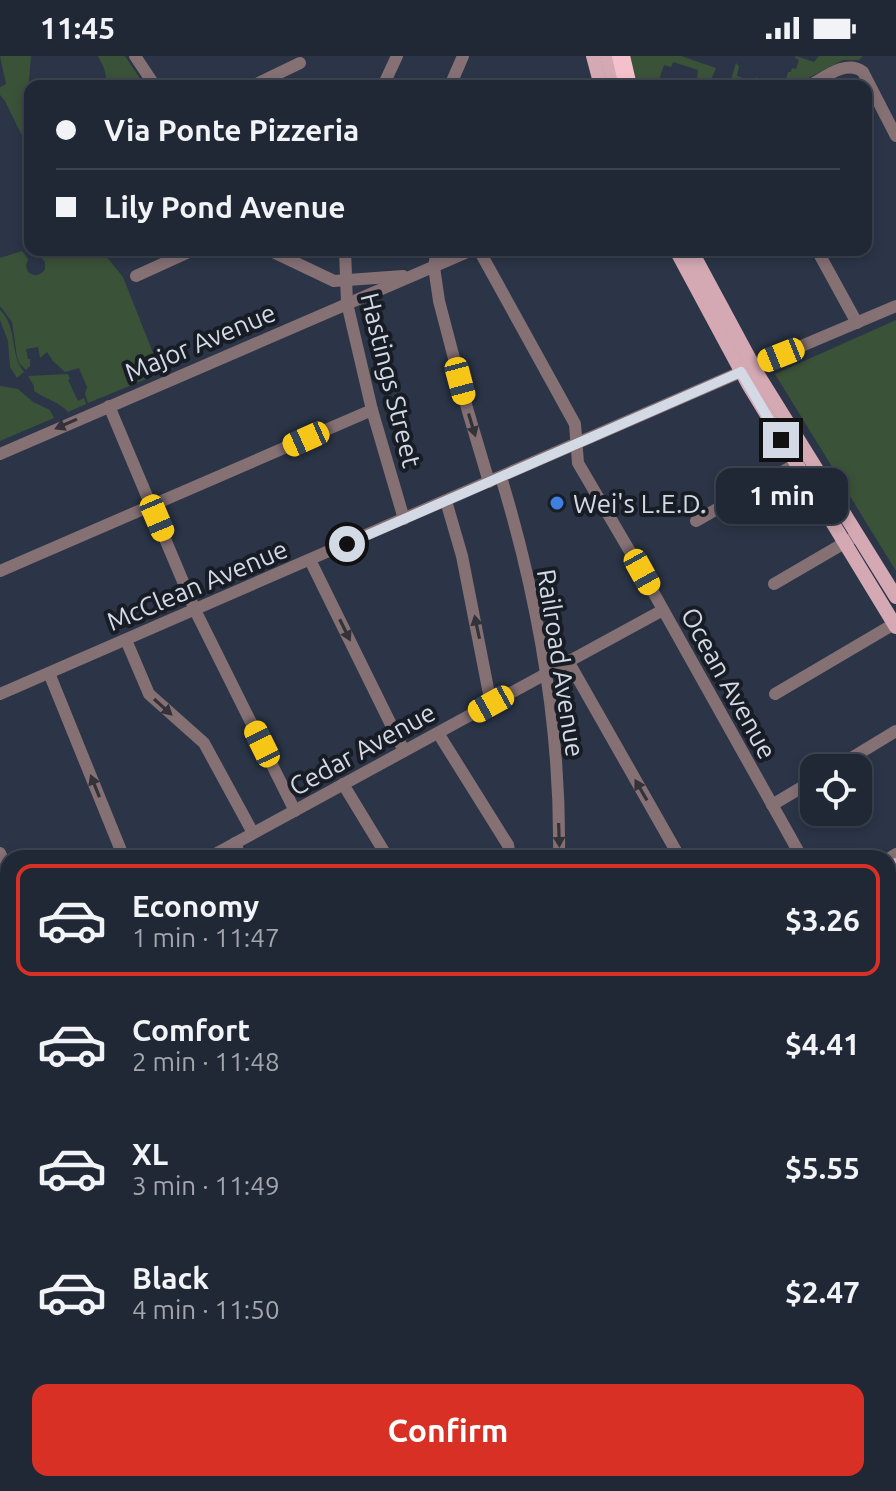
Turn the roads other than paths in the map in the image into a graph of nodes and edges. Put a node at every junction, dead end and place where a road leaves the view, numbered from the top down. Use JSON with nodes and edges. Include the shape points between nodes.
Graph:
{"nodes":[{"id":1,"x":135,"y":56,"type":"edge"},
{"id":2,"x":397,"y":56,"type":"edge"},
{"id":3,"x":463,"y":56,"type":"edge"},
{"id":4,"x":593,"y":56,"type":"edge"},
{"id":5,"x":607,"y":56,"type":"edge"},
{"id":6,"x":621,"y":56,"type":"edge"},
{"id":7,"x":300,"y":63,"type":"dead end"},
{"id":8,"x":151,"y":80,"type":"edge"},
{"id":9,"x":265,"y":80,"type":"edge"},
{"id":10,"x":386,"y":80,"type":"edge"},
{"id":11,"x":453,"y":80,"type":"edge"},
{"id":12,"x":599,"y":80,"type":"edge"},
{"id":13,"x":613,"y":80,"type":"edge"},
{"id":14,"x":627,"y":80,"type":"edge"},
{"id":15,"x":820,"y":80,"type":"edge"},
{"id":16,"x":867,"y":80,"type":"edge"},
{"id":17,"x":872,"y":89,"type":"edge"},
{"id":18,"x":896,"y":136,"type":"edge"},
{"id":19,"x":180,"y":256,"type":"edge"},
{"id":20,"x":281,"y":256,"type":"edge"},
{"id":21,"x":345,"y":256,"type":"edge"},
{"id":22,"x":436,"y":256,"type":"edge"},
{"id":23,"x":459,"y":256,"type":"edge"},
{"id":24,"x":482,"y":256,"type":"edge"},
{"id":25,"x":680,"y":256,"type":"edge"},
{"id":26,"x":694,"y":256,"type":"edge"},
{"id":27,"x":820,"y":256,"type":"edge"},
{"id":28,"x":434,"y":267,"type":"junction"},
{"id":29,"x":418,"y":275,"type":"junction"},
{"id":30,"x":136,"y":276,"type":"dead end"},
{"id":31,"x":345,"y":281,"type":"junction"},
{"id":32,"x":347,"y":303,"type":"junction"},
{"id":33,"x":896,"y":306,"type":"edge"},
{"id":34,"x":857,"y":323,"type":"junction"},
{"id":35,"x":748,"y":369,"type":"junction"},
{"id":36,"x":109,"y":406,"type":"junction"},
{"id":37,"x":372,"y":410,"type":"junction"},
{"id":38,"x":577,"y":444,"type":"junction"},
{"id":39,"x":0,"y":454,"type":"edge"},
{"id":40,"x":796,"y":464,"type":"junction"},
{"id":41,"x":495,"y":480,"type":"junction"},
{"id":42,"x":446,"y":501,"type":"junction"},
{"id":43,"x":151,"y":506,"type":"junction"},
{"id":44,"x":404,"y":519,"type":"junction"},
{"id":45,"x":696,"y":521,"type":"dead end"},
{"id":46,"x":858,"y":535,"type":"junction"},
{"id":47,"x":844,"y":543,"type":"junction"},
{"id":48,"x":310,"y":560,"type":"junction"},
{"id":49,"x":0,"y":571,"type":"edge"},
{"id":50,"x":774,"y":584,"type":"dead end"},
{"id":51,"x":896,"y":597,"type":"edge"},
{"id":52,"x":195,"y":610,"type":"junction"},
{"id":53,"x":663,"y":610,"type":"junction"},
{"id":54,"x":895,"y":626,"type":"edge"},
{"id":55,"x":126,"y":640,"type":"junction"},
{"id":56,"x":568,"y":661,"type":"junction"},
{"id":57,"x":49,"y":673,"type":"junction"},
{"id":58,"x":545,"y":674,"type":"junction"},
{"id":59,"x":0,"y":694,"type":"edge"},
{"id":60,"x":775,"y":694,"type":"dead end"},
{"id":61,"x":491,"y":704,"type":"junction"},
{"id":62,"x":896,"y":731,"type":"edge"},
{"id":63,"x":438,"y":733,"type":"junction"},
{"id":64,"x":404,"y":751,"type":"junction"},
{"id":65,"x":858,"y":754,"type":"edge"},
{"id":66,"x":343,"y":784,"type":"junction"},
{"id":67,"x":800,"y":788,"type":"edge"},
{"id":68,"x":772,"y":805,"type":"junction"},
{"id":69,"x":295,"y":811,"type":"junction"},
{"id":70,"x":253,"y":833,"type":"junction"},
{"id":71,"x":235,"y":843,"type":"junction"},
{"id":72,"x":121,"y":850,"type":"edge"},
{"id":73,"x":222,"y":850,"type":"edge"},
{"id":74,"x":238,"y":850,"type":"edge"},
{"id":75,"x":383,"y":850,"type":"edge"},
{"id":76,"x":509,"y":850,"type":"edge"},
{"id":77,"x":559,"y":850,"type":"edge"},
{"id":78,"x":675,"y":850,"type":"edge"},
{"id":79,"x":797,"y":850,"type":"edge"}],
"edges":[{"from":1,"to":8,"type":"street"},
{"from":2,"to":10,"type":"street"},
{"from":3,"to":11,"type":"street"},
{"from":4,"to":12,"type":"main road"},
{"from":5,"to":13,"type":"main road"},
{"from":6,"to":14,"type":"highway"},
{"from":7,"to":9,"type":"street"},
{"from":15,"to":16,"type":"street","via":[[855,66]]},
{"from":17,"to":18,"type":"street"},
{"from":19,"to":30,"type":"street"},
{"from":20,"to":31,"type":"street","via":[[334,281]]},
{"from":21,"to":31,"type":"street","name":"Hastings Street"},
{"from":22,"to":28,"type":"street","name":"Railroad Avenue"},
{"from":23,"to":28,"type":"street","name":"Major Avenue"},
{"from":24,"to":38,"type":"street","name":"Ocean Avenue","via":[[575,424]]},
{"from":25,"to":35,"type":"main road"},
{"from":26,"to":35,"type":"main road"},
{"from":27,"to":34,"type":"street"},
{"from":28,"to":29,"type":"street","name":"Major Avenue"},
{"from":28,"to":41,"type":"street","name":"Railroad Avenue","one_way":true,"via":[[467,408]]},
{"from":29,"to":31,"type":"street","name":"Major Avenue"},
{"from":29,"to":32,"type":"street","name":"Major Avenue"},
{"from":31,"to":32,"type":"street","name":"Hastings Street"},
{"from":32,"to":36,"type":"street","name":"Major Avenue"},
{"from":32,"to":37,"type":"street","name":"Hastings Street"},
{"from":33,"to":34,"type":"street","name":"McClean Avenue"},
{"from":34,"to":35,"type":"street","name":"McClean Avenue"},
{"from":35,"to":38,"type":"street","name":"McClean Avenue"},
{"from":35,"to":40,"type":"main road"},
{"from":35,"to":46,"type":"main road"},
{"from":36,"to":39,"type":"street","name":"Major Avenue","one_way":true},
{"from":36,"to":43,"type":"street"},
{"from":37,"to":43,"type":"street"},
{"from":37,"to":44,"type":"street","name":"Hastings Street"},
{"from":38,"to":41,"type":"street","name":"McClean Avenue"},
{"from":38,"to":53,"type":"street","name":"Ocean Avenue","via":[[578,463]]},
{"from":40,"to":45,"type":"street"},
{"from":40,"to":47,"type":"main road"},
{"from":41,"to":42,"type":"street","name":"McClean Avenue"},
{"from":41,"to":58,"type":"street","name":"Railroad Avenue","via":[[520,545]]},
{"from":42,"to":44,"type":"street","name":"McClean Avenue"},
{"from":61,"to":42,"type":"street","one_way":true},
{"from":43,"to":49,"type":"street"},
{"from":43,"to":52,"type":"street"},
{"from":44,"to":48,"type":"street","name":"McClean Avenue"},
{"from":46,"to":47,"type":"street"},
{"from":46,"to":51,"type":"main road"},
{"from":47,"to":50,"type":"street"},
{"from":47,"to":54,"type":"main road"},
{"from":48,"to":52,"type":"street","name":"McClean Avenue"},
{"from":48,"to":64,"type":"street","one_way":true},
{"from":52,"to":55,"type":"street","name":"McClean Avenue"},
{"from":52,"to":69,"type":"street"},
{"from":53,"to":56,"type":"street","name":"Cedar Avenue"},
{"from":53,"to":68,"type":"street","name":"Ocean Avenue"},
{"from":54,"to":60,"type":"street"},
{"from":55,"to":57,"type":"street","name":"McClean Avenue"},
{"from":55,"to":70,"type":"street","one_way":true,"via":[[149,694],[204,743]]},
{"from":56,"to":58,"type":"street","name":"Cedar Avenue"},
{"from":78,"to":56,"type":"street","one_way":true},
{"from":57,"to":59,"type":"street","name":"McClean Avenue"},
{"from":72,"to":57,"type":"street","one_way":true},
{"from":58,"to":61,"type":"street","name":"Cedar Avenue"},
{"from":58,"to":77,"type":"street","name":"Railroad Avenue","one_way":true},
{"from":61,"to":63,"type":"street","name":"Cedar Avenue"},
{"from":62,"to":65,"type":"street"},
{"from":63,"to":64,"type":"street","name":"Cedar Avenue"},
{"from":63,"to":76,"type":"street"},
{"from":64,"to":66,"type":"street","name":"Cedar Avenue"},
{"from":66,"to":69,"type":"street","name":"Cedar Avenue"},
{"from":66,"to":75,"type":"street"},
{"from":67,"to":68,"type":"street"},
{"from":68,"to":79,"type":"street","name":"Ocean Avenue"},
{"from":69,"to":70,"type":"street","name":"Cedar Avenue"},
{"from":70,"to":71,"type":"street","name":"Cedar Avenue"},
{"from":71,"to":73,"type":"street","name":"Cedar Avenue"},
{"from":71,"to":74,"type":"street"}]}
